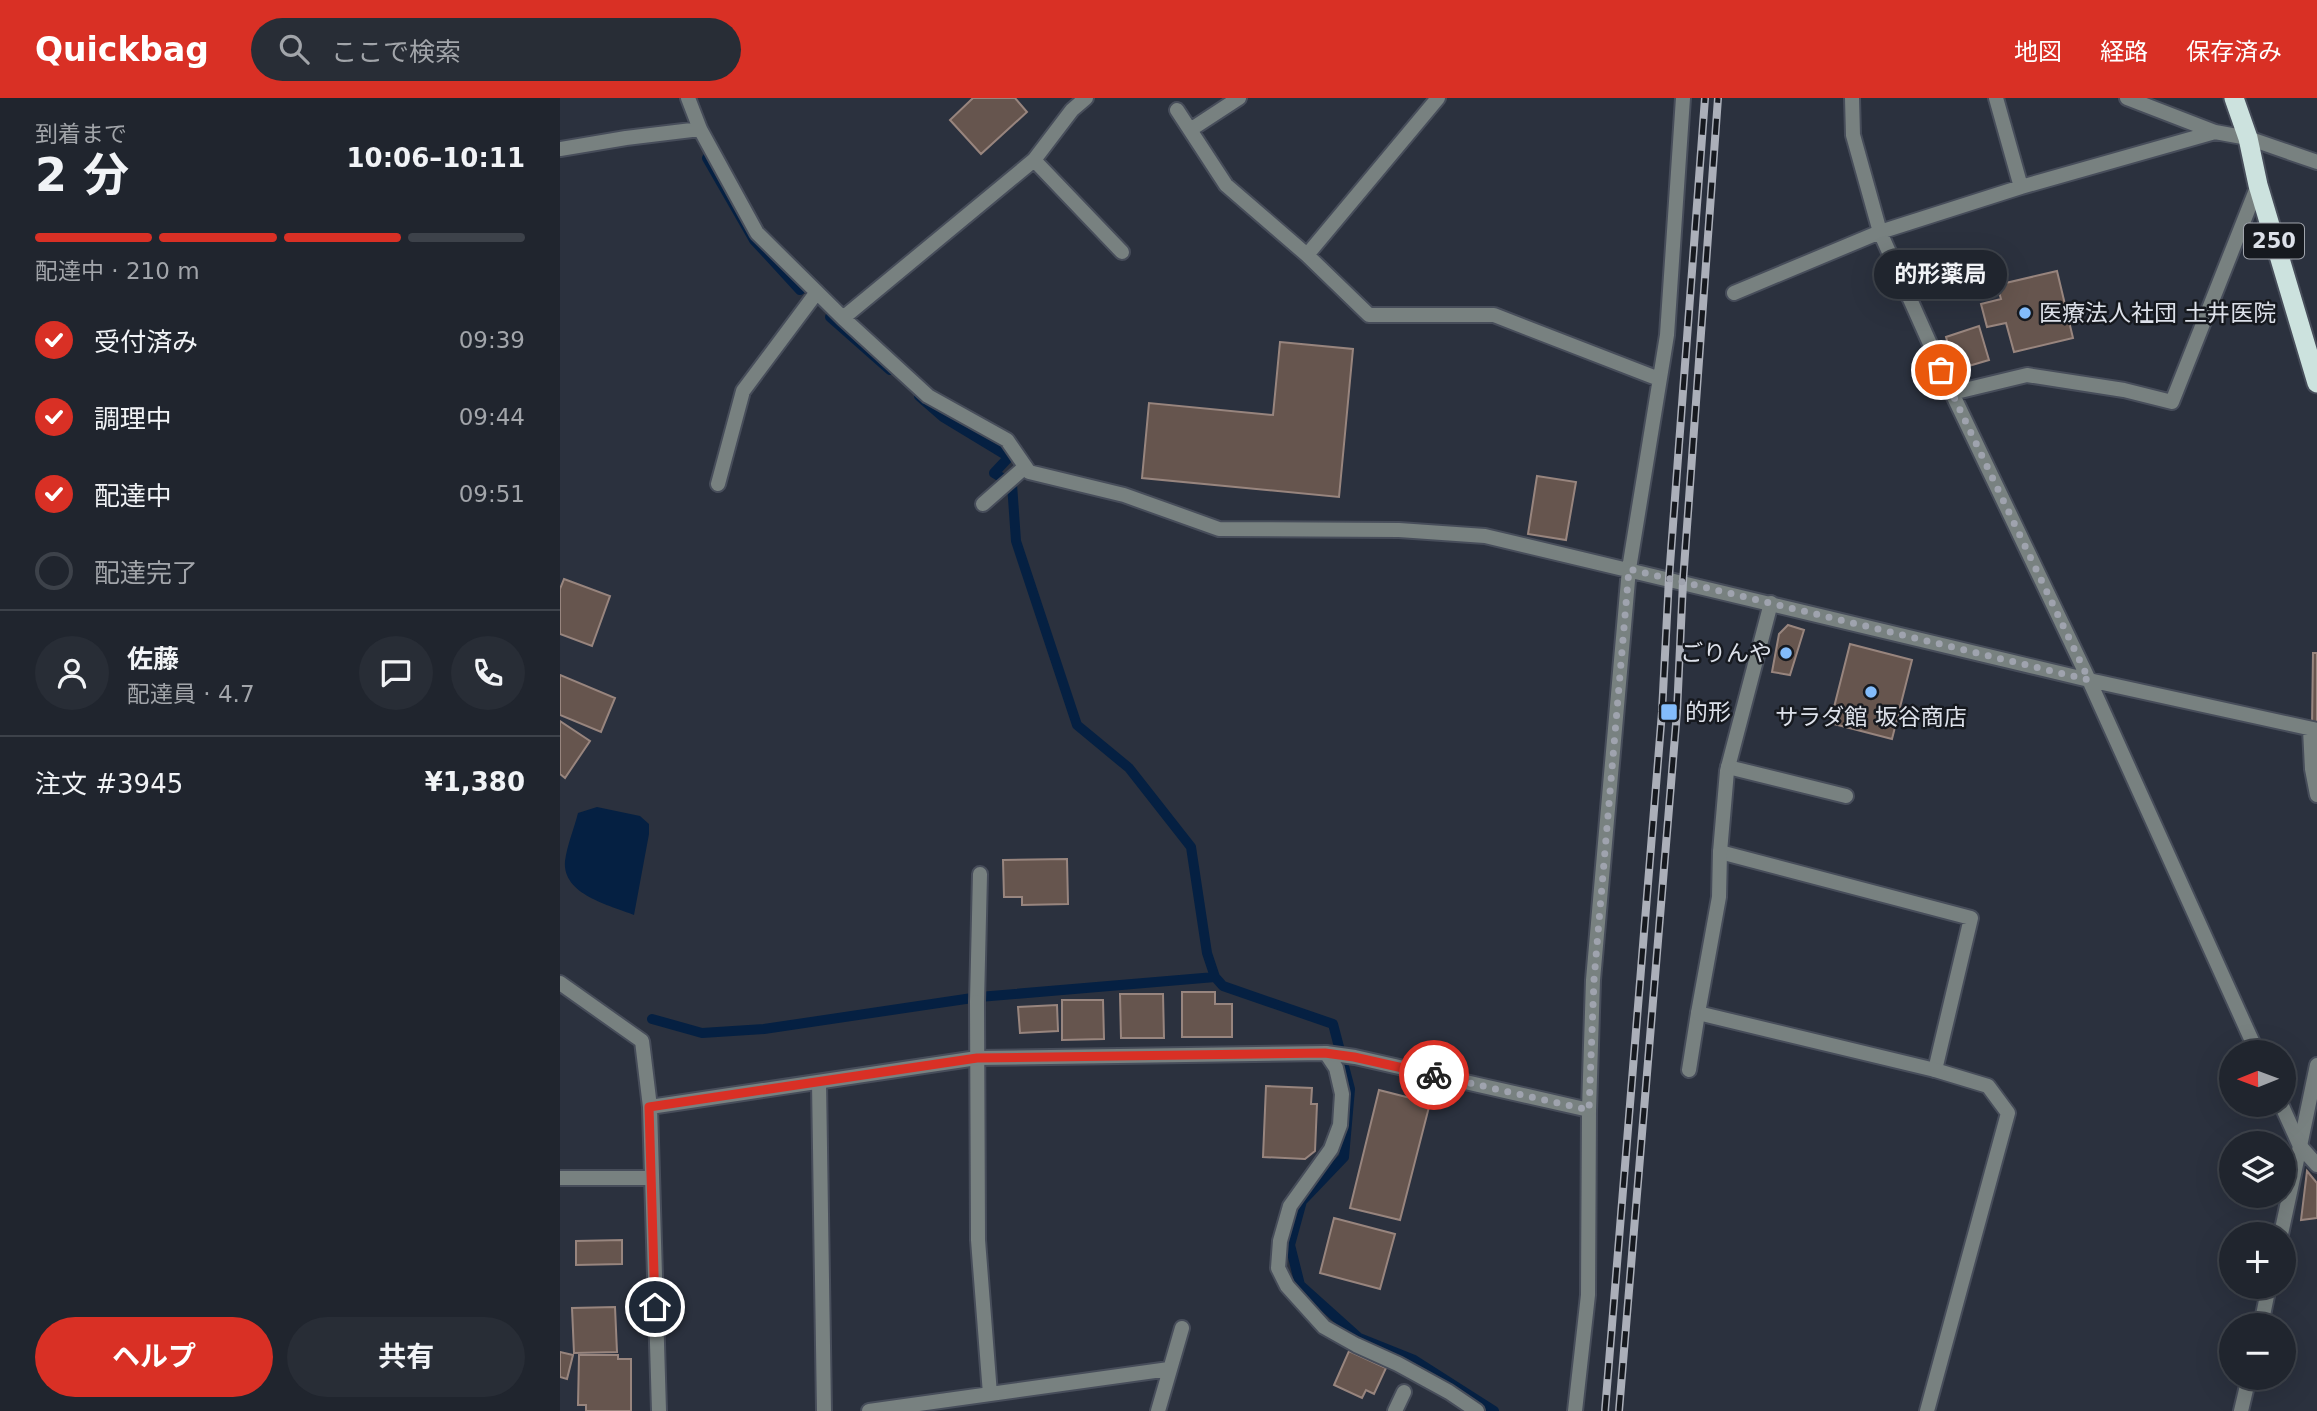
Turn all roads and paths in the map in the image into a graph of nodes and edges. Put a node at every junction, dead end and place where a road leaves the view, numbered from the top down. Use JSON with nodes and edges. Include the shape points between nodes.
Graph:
{"nodes":[{"id":1,"x":688,"y":98,"type":"edge"},
{"id":2,"x":1086,"y":98,"type":"edge"},
{"id":3,"x":1239,"y":98,"type":"edge"},
{"id":4,"x":1438,"y":98,"type":"edge"},
{"id":5,"x":1683,"y":98,"type":"edge"},
{"id":6,"x":1852,"y":98,"type":"edge"},
{"id":7,"x":1996,"y":98,"type":"edge"},
{"id":8,"x":2127,"y":98,"type":"edge"},
{"id":9,"x":2234,"y":98,"type":"edge"},
{"id":10,"x":1177,"y":110,"type":"dead end"},
{"id":11,"x":700,"y":129,"type":"junction"},
{"id":12,"x":1189,"y":130,"type":"junction"},
{"id":13,"x":2215,"y":132,"type":"junction"},
{"id":14,"x":2248,"y":138,"type":"junction"},
{"id":15,"x":560,"y":149,"type":"edge"},
{"id":16,"x":1034,"y":160,"type":"junction"},
{"id":17,"x":2317,"y":162,"type":"edge"},
{"id":18,"x":2258,"y":185,"type":"junction"},
{"id":19,"x":2021,"y":187,"type":"junction"},
{"id":20,"x":1880,"y":232,"type":"junction"},
{"id":21,"x":1122,"y":252,"type":"dead end"},
{"id":22,"x":1307,"y":256,"type":"junction"},
{"id":23,"x":817,"y":292,"type":"junction"},
{"id":24,"x":1734,"y":293,"type":"dead end"},
{"id":25,"x":843,"y":318,"type":"junction"},
{"id":26,"x":1660,"y":379,"type":"junction"},
{"id":27,"x":2317,"y":383,"type":"edge"},
{"id":28,"x":1952,"y":393,"type":"junction"},
{"id":29,"x":1023,"y":469,"type":"junction"},
{"id":30,"x":718,"y":484,"type":"dead end"},
{"id":31,"x":983,"y":504,"type":"dead end"},
{"id":32,"x":1629,"y":569,"type":"junction"},
{"id":33,"x":1771,"y":603,"type":"junction"},
{"id":34,"x":2089,"y":680,"type":"junction"},
{"id":35,"x":2313,"y":730,"type":"edge"},
{"id":36,"x":1728,"y":766,"type":"junction"},
{"id":37,"x":2317,"y":795,"type":"edge"},
{"id":38,"x":1846,"y":796,"type":"dead end"},
{"id":39,"x":1720,"y":852,"type":"junction"},
{"id":40,"x":980,"y":874,"type":"dead end"},
{"id":41,"x":560,"y":983,"type":"edge"},
{"id":42,"x":1698,"y":1013,"type":"junction"},
{"id":43,"x":2253,"y":1040,"type":"edge"},
{"id":44,"x":1325,"y":1053,"type":"junction"},
{"id":45,"x":977,"y":1058,"type":"junction"},
{"id":46,"x":2317,"y":1065,"type":"edge"},
{"id":47,"x":1689,"y":1070,"type":"dead end"},
{"id":48,"x":1935,"y":1070,"type":"junction"},
{"id":49,"x":819,"y":1082,"type":"junction"},
{"id":50,"x":649,"y":1107,"type":"junction"},
{"id":51,"x":1589,"y":1110,"type":"junction"},
{"id":52,"x":2287,"y":1117,"type":"edge"},
{"id":53,"x":2300,"y":1146,"type":"junction"},
{"id":54,"x":2317,"y":1165,"type":"edge"},
{"id":55,"x":560,"y":1178,"type":"edge"},
{"id":56,"x":651,"y":1178,"type":"junction"},
{"id":57,"x":2284,"y":1222,"type":"edge"},
{"id":58,"x":1181,"y":1328,"type":"dead end"},
{"id":59,"x":1169,"y":1368,"type":"junction"},
{"id":60,"x":2246,"y":1390,"type":"edge"},
{"id":61,"x":1404,"y":1392,"type":"dead end"},
{"id":62,"x":990,"y":1394,"type":"junction"},
{"id":63,"x":659,"y":1411,"type":"edge"},
{"id":64,"x":824,"y":1411,"type":"edge"},
{"id":65,"x":869,"y":1411,"type":"edge"},
{"id":66,"x":1158,"y":1411,"type":"edge"},
{"id":67,"x":1395,"y":1411,"type":"edge"},
{"id":68,"x":1477,"y":1411,"type":"edge"},
{"id":69,"x":1575,"y":1411,"type":"edge"},
{"id":70,"x":1927,"y":1411,"type":"edge"},
{"id":71,"x":2241,"y":1411,"type":"edge"}],
"edges":[{"from":1,"to":11,"type":"street"},
{"from":2,"to":16,"type":"street"},
{"from":3,"to":12,"type":"street"},
{"from":4,"to":22,"type":"street"},
{"from":5,"to":26,"type":"street"},
{"from":6,"to":20,"type":"street","via":[[1853,135]]},
{"from":7,"to":19,"type":"street"},
{"from":8,"to":13,"type":"street"},
{"from":9,"to":14,"type":"highway","number":"250"},
{"from":10,"to":12,"type":"street"},
{"from":11,"to":15,"type":"street"},
{"from":11,"to":23,"type":"street","via":[[757,233]]},
{"from":12,"to":22,"type":"street","via":[[1226,185]]},
{"from":13,"to":14,"type":"street"},
{"from":13,"to":19,"type":"street"},
{"from":14,"to":17,"type":"street"},
{"from":14,"to":18,"type":"highway","number":"250"},
{"from":16,"to":21,"type":"street"},
{"from":16,"to":25,"type":"street"},
{"from":18,"to":27,"type":"highway","number":"250"},
{"from":18,"to":28,"type":"street","via":[[2172,402],[2027,375]]},
{"from":19,"to":20,"type":"street"},
{"from":20,"to":24,"type":"street"},
{"from":20,"to":28,"type":"street"},
{"from":22,"to":26,"type":"street","via":[[1369,315],[1494,315]]},
{"from":23,"to":25,"type":"street"},
{"from":23,"to":30,"type":"street","via":[[743,391]]},
{"from":25,"to":29,"type":"street","via":[[928,396],[1007,440]]},
{"from":26,"to":32,"type":"street"},
{"from":28,"to":34,"type":"street"},
{"from":29,"to":31,"type":"street"},
{"from":29,"to":32,"type":"street","via":[[1124,495],[1219,528],[1485,536]]},
{"from":32,"to":33,"type":"street"},
{"from":32,"to":51,"type":"street","via":[[1594,980]]},
{"from":33,"to":34,"type":"street"},
{"from":33,"to":36,"type":"street"},
{"from":34,"to":35,"type":"street"},
{"from":34,"to":43,"type":"street"},
{"from":35,"to":37,"type":"street"},
{"from":36,"to":38,"type":"street"},
{"from":36,"to":39,"type":"street"},
{"from":39,"to":42,"type":"street","via":[[1719,897]]},
{"from":39,"to":48,"type":"street","via":[[1971,918]]},
{"from":40,"to":45,"type":"street"},
{"from":41,"to":50,"type":"street","via":[[642,1041]]},
{"from":42,"to":47,"type":"street"},
{"from":42,"to":48,"type":"street"},
{"from":44,"to":45,"type":"street"},
{"from":44,"to":51,"type":"street"},
{"from":44,"to":68,"type":"street","via":[[1336,1068],[1342,1094],[1340,1125],[1331,1149],[1290,1206],[1278,1268],[1287,1286],[1324,1327]]},
{"from":45,"to":49,"type":"street"},
{"from":45,"to":62,"type":"street","via":[[978,1240]]},
{"from":46,"to":53,"type":"street"},
{"from":48,"to":70,"type":"street","via":[[1988,1086],[2008,1113]]},
{"from":49,"to":50,"type":"street"},
{"from":49,"to":64,"type":"street"},
{"from":50,"to":56,"type":"street"},
{"from":51,"to":69,"type":"street","via":[[1588,1295]]},
{"from":52,"to":53,"type":"street"},
{"from":53,"to":54,"type":"street"},
{"from":53,"to":57,"type":"street"},
{"from":55,"to":56,"type":"street"},
{"from":56,"to":63,"type":"street"},
{"from":58,"to":59,"type":"street"},
{"from":59,"to":62,"type":"street"},
{"from":59,"to":66,"type":"street"},
{"from":60,"to":71,"type":"street"},
{"from":61,"to":67,"type":"street"},
{"from":62,"to":65,"type":"street"}]}
